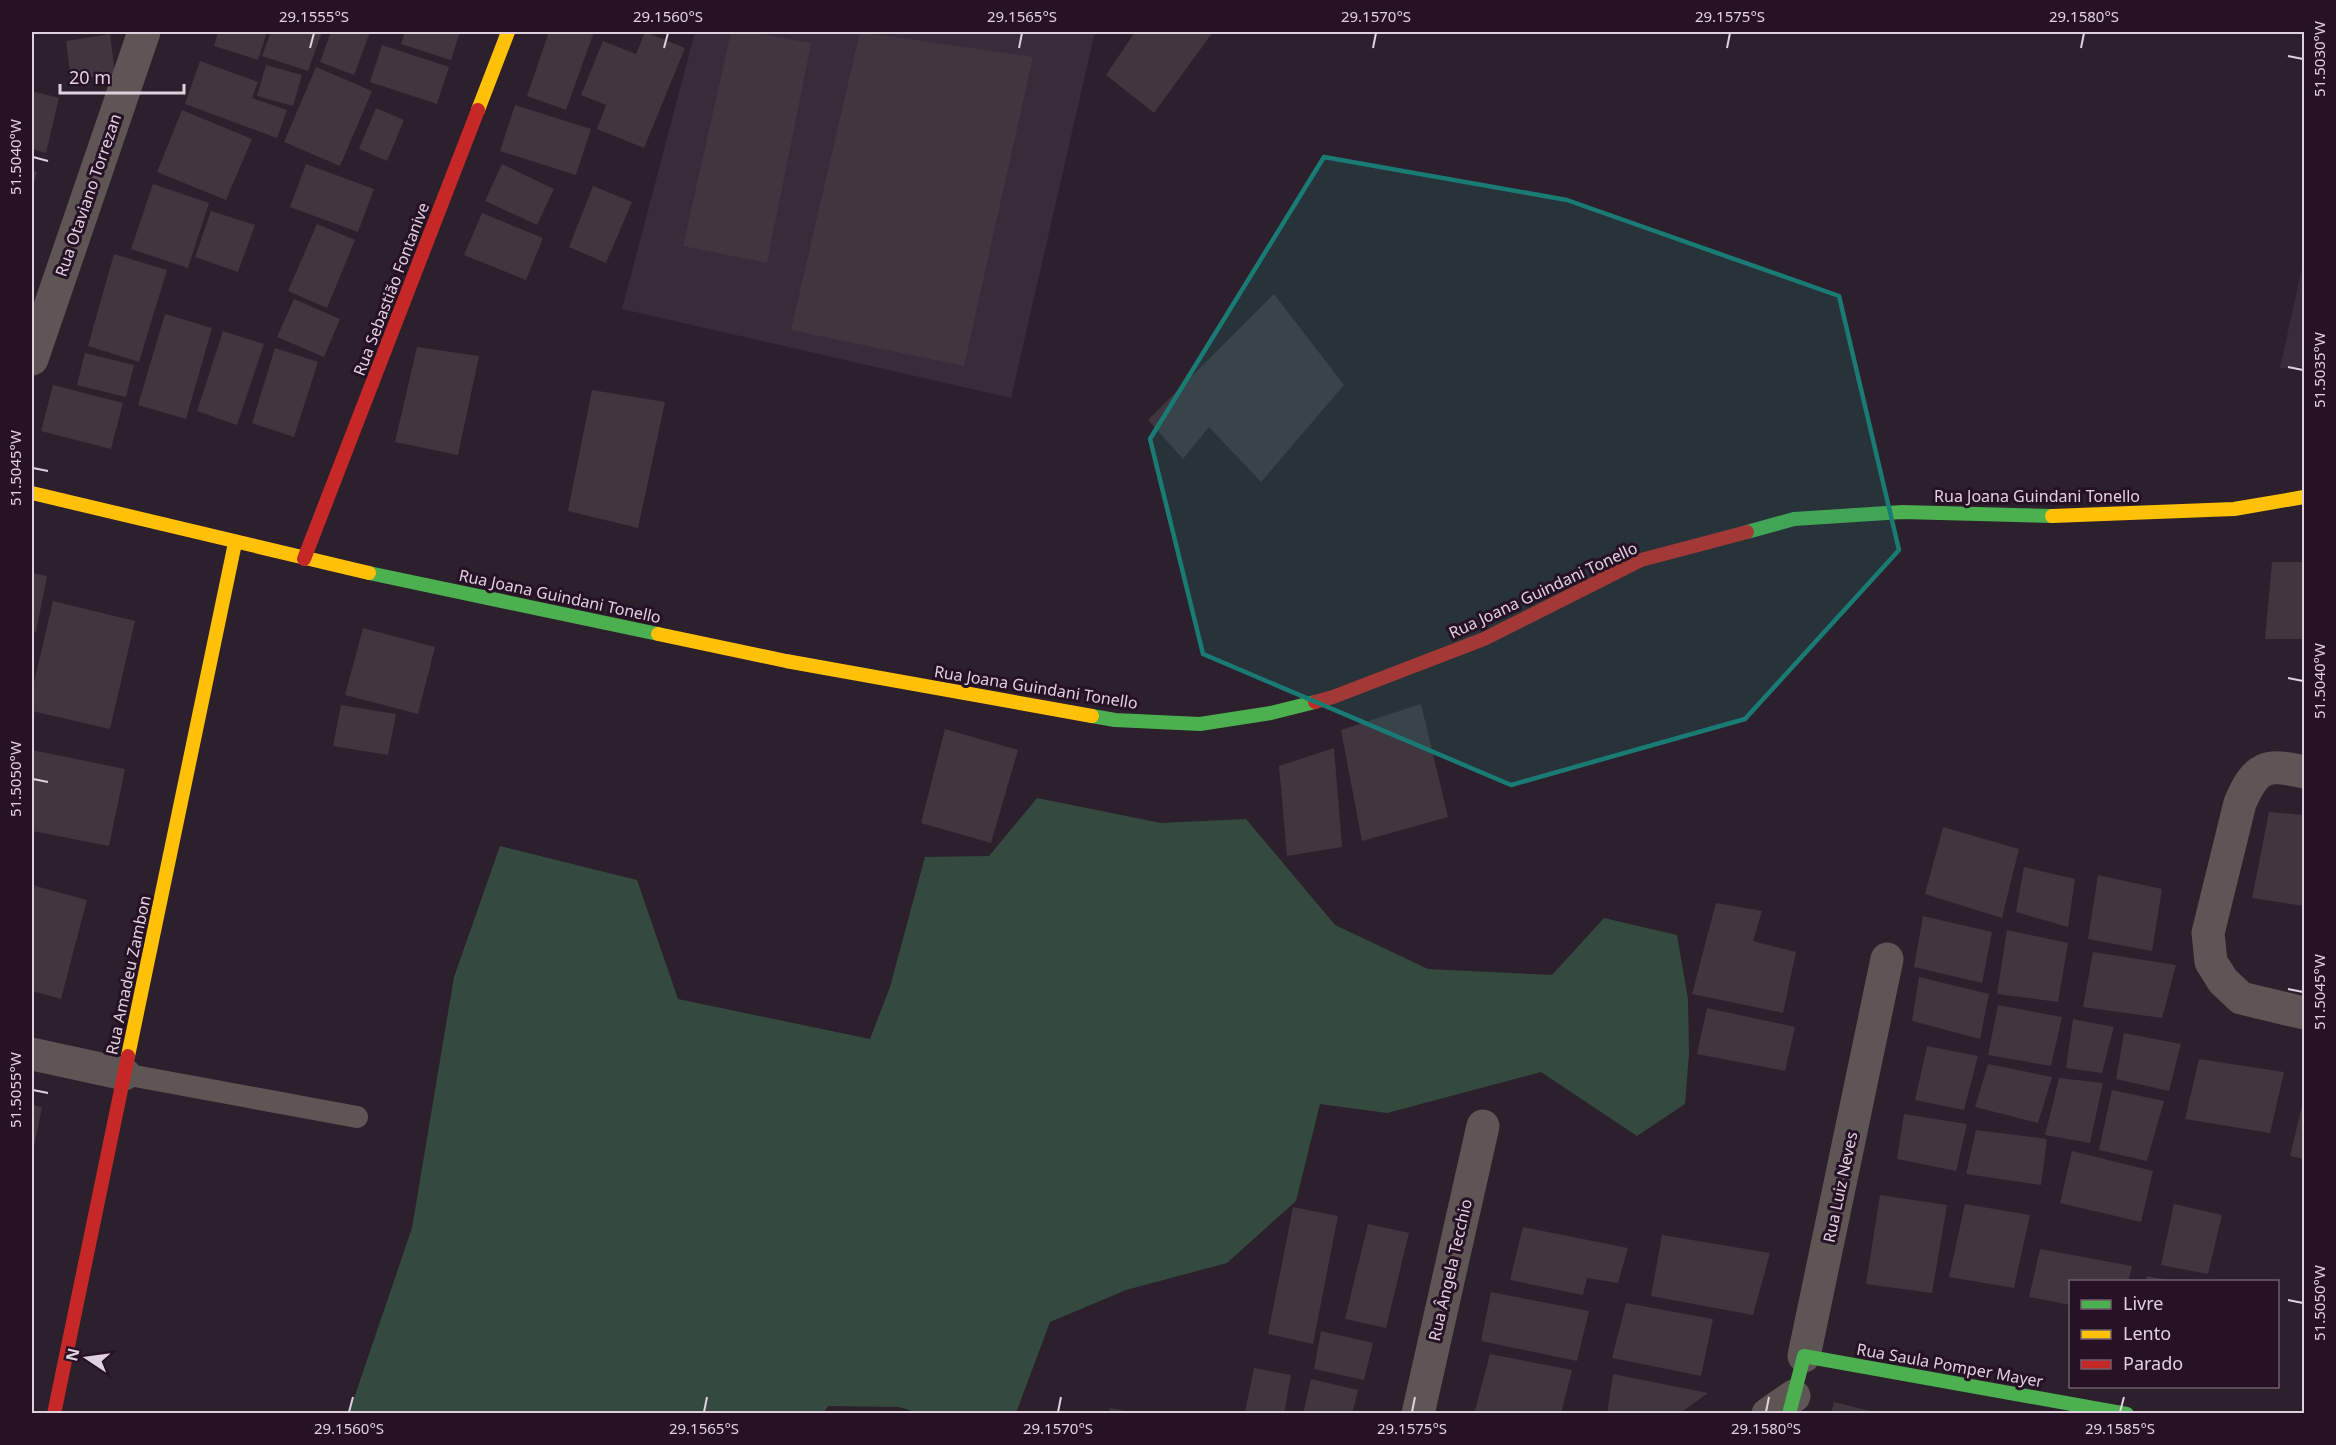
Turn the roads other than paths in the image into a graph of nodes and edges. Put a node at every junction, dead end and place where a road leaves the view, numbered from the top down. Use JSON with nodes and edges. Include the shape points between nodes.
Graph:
{"nodes":[{"id":1,"x":144,"y":32,"type":"edge"},
{"id":2,"x":508,"y":32,"type":"edge"},
{"id":3,"x":32,"y":359,"type":"edge"},
{"id":4,"x":32,"y":493,"type":"edge"},
{"id":5,"x":2304,"y":497,"type":"edge"},
{"id":6,"x":235,"y":543,"type":"junction"},
{"id":7,"x":304,"y":559,"type":"junction"},
{"id":8,"x":2304,"y":772,"type":"edge"},
{"id":9,"x":1887,"y":959,"type":"dead end"},
{"id":10,"x":2304,"y":1013,"type":"edge"},
{"id":11,"x":32,"y":1054,"type":"edge"},
{"id":12,"x":124,"y":1074,"type":"junction"},
{"id":13,"x":357,"y":1117,"type":"dead end"},
{"id":14,"x":1483,"y":1126,"type":"dead end"},
{"id":15,"x":1804,"y":1356,"type":"junction"},
{"id":16,"x":1784,"y":1408,"type":"edge"},
{"id":17,"x":54,"y":1413,"type":"edge"},
{"id":18,"x":1418,"y":1413,"type":"edge"},
{"id":19,"x":2127,"y":1413,"type":"edge"}],
"edges":[{"from":1,"to":3,"type":"street","name":"Rua Otaviano Torrezan"},
{"from":2,"to":7,"type":"main road","name":"Rua Sebastião Fontanive"},
{"from":4,"to":6,"type":"main road","name":"Rua Joana Guindani Tonello"},
{"from":5,"to":7,"type":"main road","name":"Rua Joana Guindani Tonello","via":[[2234,509],[2050,516],[1902,512],[1794,519],[1641,560],[1484,639],[1333,697],[1271,713],[1200,724],[1115,720],[786,661]]},
{"from":6,"to":7,"type":"main road","name":"Rua Joana Guindani Tonello"},
{"from":6,"to":12,"type":"main road","name":"Rua Amadeu Zambon"},
{"from":8,"to":10,"type":"street","via":[[2272,766],[2248,784],[2208,933],[2211,962],[2241,998]]},
{"from":9,"to":15,"type":"street","name":"Rua Luiz Neves"},
{"from":11,"to":12,"type":"street"},
{"from":12,"to":13,"type":"lane"},
{"from":12,"to":17,"type":"main road","name":"Rua Amadeu Zambon"},
{"from":14,"to":18,"type":"street","name":"Rua Ângela Tecchio"},
{"from":15,"to":16,"type":"main road","name":"Rua Luiz Neves"},
{"from":15,"to":19,"type":"main road","name":"Rua Saula Pomper Mayer"}]}
